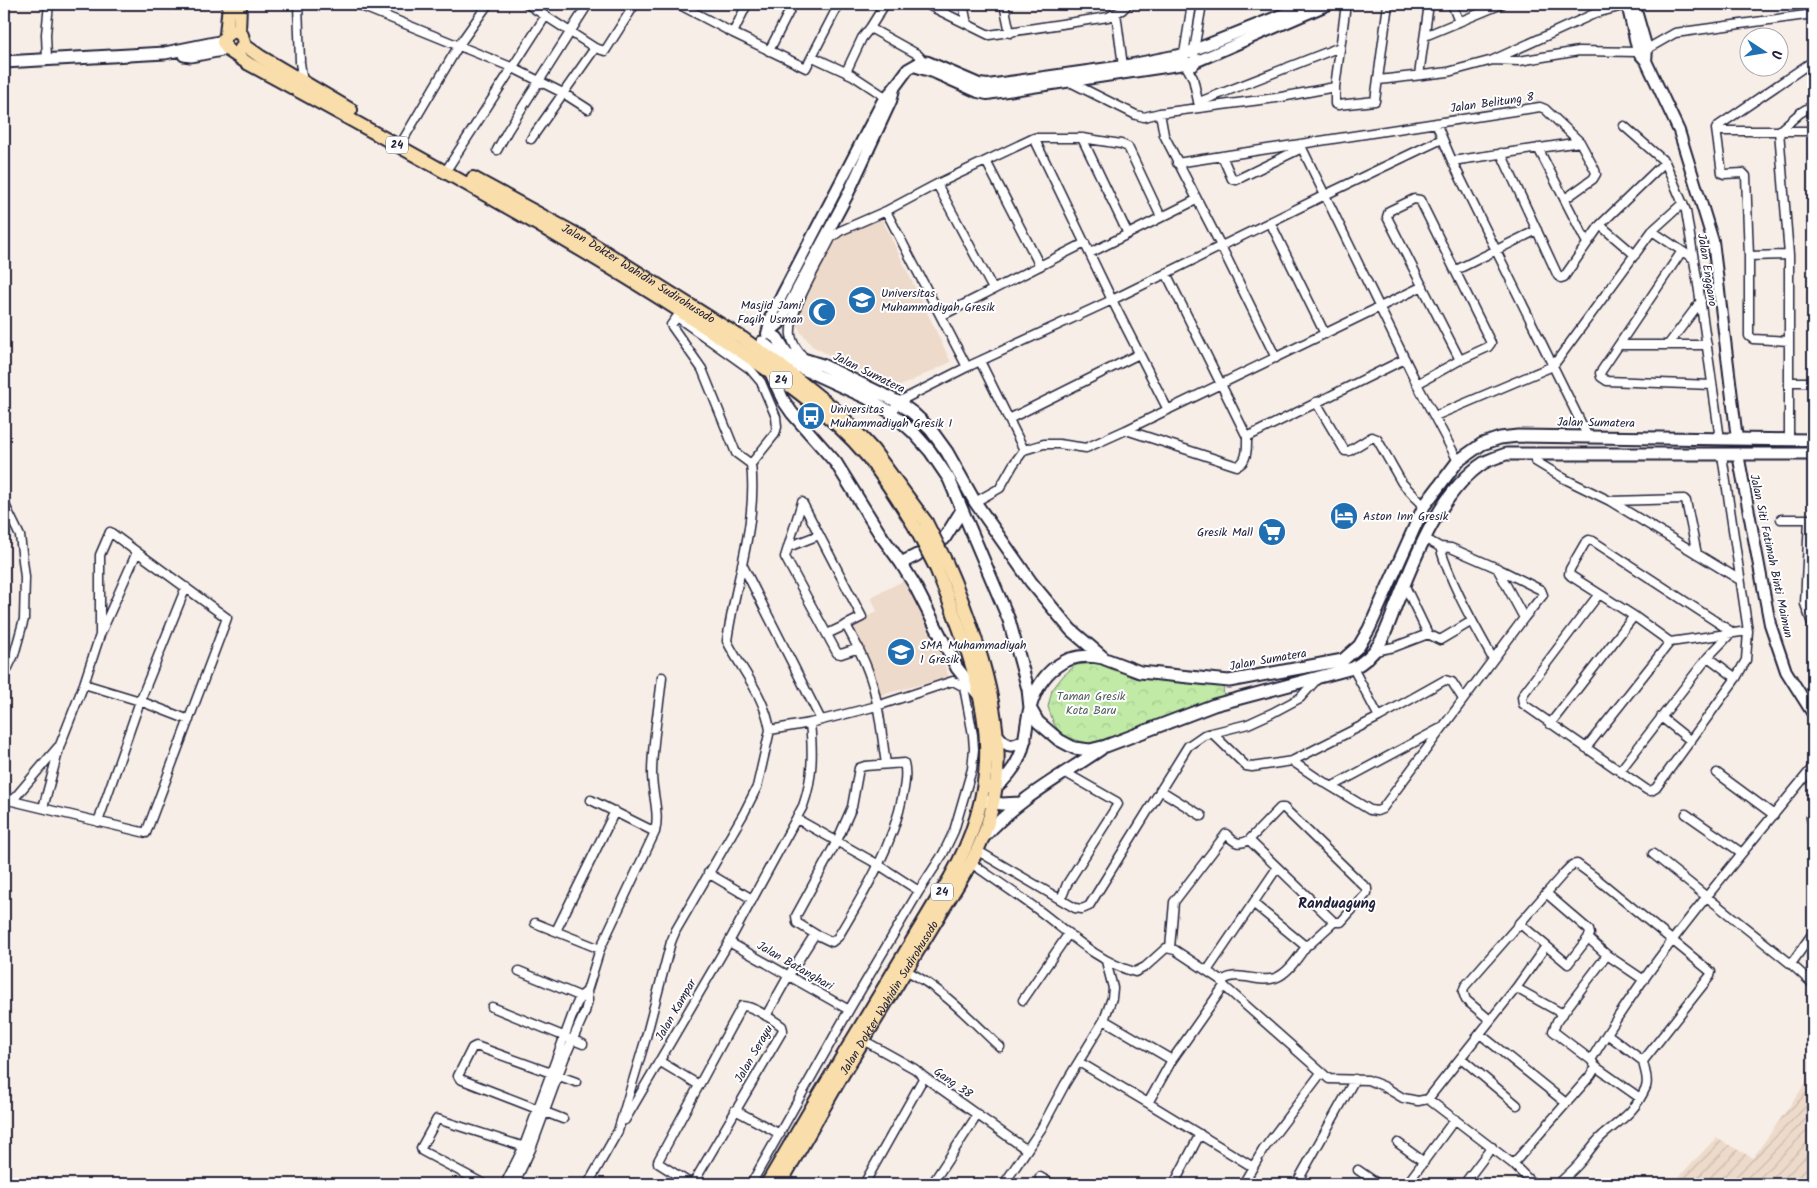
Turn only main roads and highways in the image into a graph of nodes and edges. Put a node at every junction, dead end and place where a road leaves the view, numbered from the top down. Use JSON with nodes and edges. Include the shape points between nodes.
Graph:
{"nodes":[{"id":1,"x":229,"y":4,"type":"edge"},
{"id":2,"x":240,"y":4,"type":"edge"},
{"id":3,"x":239,"y":32,"type":"junction"},
{"id":4,"x":227,"y":44,"type":"junction"},
{"id":5,"x":244,"y":45,"type":"junction"},
{"id":6,"x":4,"y":62,"type":"edge"},
{"id":7,"x":563,"y":233,"type":"junction"},
{"id":8,"x":616,"y":264,"type":"junction"},
{"id":9,"x":762,"y":341,"type":"junction"},
{"id":10,"x":771,"y":373,"type":"junction"},
{"id":11,"x":1553,"y":436,"type":"junction"},
{"id":12,"x":1813,"y":440,"type":"edge"},
{"id":13,"x":1553,"y":454,"type":"junction"},
{"id":14,"x":1813,"y":454,"type":"edge"},
{"id":15,"x":962,"y":510,"type":"junction"},
{"id":16,"x":920,"y":525,"type":"junction"},
{"id":17,"x":944,"y":539,"type":"dead end"},
{"id":18,"x":917,"y":555,"type":"dead end"},
{"id":19,"x":901,"y":563,"type":"junction"},
{"id":20,"x":941,"y":565,"type":"junction"},
{"id":21,"x":1105,"y":659,"type":"junction"},
{"id":22,"x":1261,"y":676,"type":"junction"},
{"id":23,"x":1263,"y":691,"type":"junction"},
{"id":24,"x":978,"y":694,"type":"junction"},
{"id":25,"x":1030,"y":708,"type":"junction"},
{"id":26,"x":998,"y":736,"type":"junction"},
{"id":27,"x":1025,"y":740,"type":"junction"},
{"id":28,"x":1106,"y":746,"type":"junction"},
{"id":29,"x":990,"y":787,"type":"junction"},
{"id":30,"x":987,"y":801,"type":"junction"},
{"id":31,"x":1020,"y":802,"type":"junction"},
{"id":32,"x":980,"y":845,"type":"junction"},
{"id":33,"x":840,"y":1070,"type":"junction"},
{"id":34,"x":781,"y":1182,"type":"edge"},
{"id":35,"x":767,"y":1184,"type":"edge"}],
"edges":[{"from":1,"to":4,"type":"highway"},
{"from":2,"to":3,"type":"highway"},
{"from":3,"to":4,"type":"highway","via":[[233,31]]},
{"from":3,"to":5,"type":"highway"},
{"from":4,"to":5,"type":"highway","via":[[239,51]]},
{"from":4,"to":6,"type":"main road","via":[[191,56],[165,53]]},
{"from":4,"to":7,"type":"highway","name":"Jalan Dokter Wahidin Sudirohusodo","number":"24","via":[[249,64]]},
{"from":5,"to":7,"type":"highway","name":"Jalan Dokter Wahidin Sudirohusodo","number":"24","via":[[303,83]]},
{"from":7,"to":8,"type":"highway","name":"Jalan Dokter Wahidin Sudirohusodo","number":"24"},
{"from":8,"to":9,"type":"highway","name":"Jalan Dokter Wahidin Sudirohusodo","number":"24"},
{"from":8,"to":10,"type":"highway","name":"Jalan Dokter Wahidin Sudirohusodo","number":"24","via":[[681,314]]},
{"from":9,"to":15,"type":"main road","name":"Jalan Sumatera","via":[[784,360],[892,413],[930,451],[949,479]]},
{"from":9,"to":16,"type":"highway","name":"Jalan Dokter Wahidin Sudirohusodo","number":"24","via":[[838,412],[873,450]]},
{"from":9,"to":21,"type":"main road","name":"Jalan Sumatera","via":[[777,338],[787,354],[822,365],[898,402],[913,413],[947,452],[975,502],[1031,582],[1071,630]]},
{"from":10,"to":16,"type":"highway","name":"Jalan Dokter Wahidin Sudirohusodo","number":"24","via":[[832,420],[866,455]]},
{"from":10,"to":19,"type":"main road","via":[[788,406],[836,463]]},
{"from":11,"to":12,"type":"main road","name":"Jalan Sumatera"},
{"from":11,"to":13,"type":"main road"},
{"from":11,"to":22,"type":"main road","name":"Jalan Sumatera","via":[[1500,438],[1482,444],[1458,460],[1424,506],[1359,646],[1343,660]]},
{"from":13,"to":14,"type":"main road"},
{"from":13,"to":23,"type":"main road","via":[[1506,454],[1486,462],[1471,473],[1439,511],[1424,538],[1384,636],[1370,658],[1353,668]]},
{"from":15,"to":17,"type":"main road"},
{"from":15,"to":25,"type":"main road","name":"Jalan Sumatera","via":[[1009,620]]},
{"from":16,"to":20,"type":"highway","name":"Jalan Dokter Wahidin Sudirohusodo","number":"24","bridge":true},
{"from":18,"to":19,"type":"main road"},
{"from":19,"to":24,"type":"main road","via":[[957,668]]},
{"from":20,"to":24,"type":"highway","name":"Jalan Dokter Wahidin Sudirohusodo","number":"24"},
{"from":20,"to":26,"type":"highway","name":"Jalan Dokter Wahidin Sudirohusodo","number":"24","via":[[966,609],[992,695]]},
{"from":21,"to":22,"type":"main road","name":"Jalan Sumatera","via":[[1140,672],[1230,681]]},
{"from":21,"to":25,"type":"main road","via":[[1089,655],[1056,665],[1044,679]]},
{"from":22,"to":23,"type":"main road"},
{"from":23,"to":28,"type":"main road","via":[[1214,704]]},
{"from":24,"to":29,"type":"highway","name":"Jalan Dokter Wahidin Sudirohusodo","number":"24"},
{"from":25,"to":27,"type":"main road"},
{"from":25,"to":28,"type":"main road","via":[[1045,729],[1074,748],[1090,750]]},
{"from":26,"to":27,"type":"main road","via":[[1009,745]]},
{"from":26,"to":29,"type":"highway","name":"Jalan Dokter Wahidin Sudirohusodo","number":"24"},
{"from":27,"to":29,"type":"main road","via":[[1013,769]]},
{"from":28,"to":31,"type":"main road"},
{"from":29,"to":30,"type":"highway","name":"Jalan Dokter Wahidin Sudirohusodo","number":"24"},
{"from":30,"to":31,"type":"main road"},
{"from":30,"to":32,"type":"highway","name":"Jalan Dokter Wahidin Sudirohusodo","number":"24"},
{"from":30,"to":33,"type":"highway","name":"Jalan Dokter Wahidin Sudirohusodo","number":"24","via":[[963,856]]},
{"from":31,"to":32,"type":"main road","via":[[994,825]]},
{"from":32,"to":33,"type":"highway","name":"Jalan Dokter Wahidin Sudirohusodo","number":"24","via":[[907,971]]},
{"from":33,"to":34,"type":"highway","name":"Jalan Dokter Wahidin Sudirohusodo","number":"24"},
{"from":33,"to":35,"type":"highway","name":"Jalan Dokter Wahidin Sudirohusodo","number":"24"}]}
